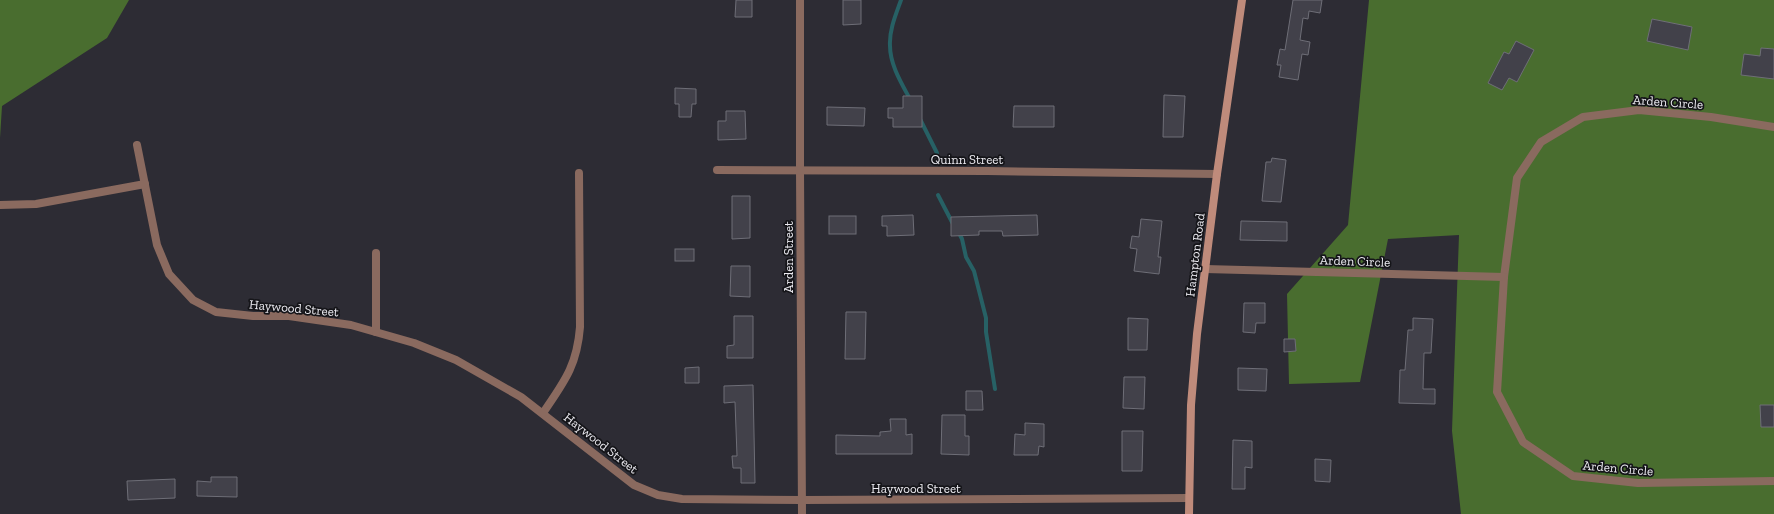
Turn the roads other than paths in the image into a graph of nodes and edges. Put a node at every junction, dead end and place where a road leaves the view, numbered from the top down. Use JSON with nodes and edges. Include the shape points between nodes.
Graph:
{"nodes":[{"id":1,"x":800,"y":0,"type":"edge"},
{"id":2,"x":1242,"y":0,"type":"edge"},
{"id":3,"x":1774,"y":127,"type":"edge"},
{"id":4,"x":137,"y":145,"type":"dead end"},
{"id":5,"x":717,"y":170,"type":"dead end"},
{"id":6,"x":800,"y":170,"type":"junction"},
{"id":7,"x":579,"y":172,"type":"dead end"},
{"id":8,"x":1217,"y":174,"type":"junction"},
{"id":9,"x":145,"y":184,"type":"junction"},
{"id":10,"x":0,"y":205,"type":"edge"},
{"id":11,"x":376,"y":253,"type":"dead end"},
{"id":12,"x":1205,"y":269,"type":"junction"},
{"id":13,"x":1504,"y":277,"type":"junction"},
{"id":14,"x":376,"y":332,"type":"junction"},
{"id":15,"x":543,"y":413,"type":"junction"},
{"id":16,"x":1774,"y":481,"type":"edge"},
{"id":17,"x":1189,"y":498,"type":"junction"},
{"id":18,"x":802,"y":500,"type":"junction"},
{"id":19,"x":802,"y":514,"type":"edge"},
{"id":20,"x":1189,"y":514,"type":"edge"}],
"edges":[{"from":1,"to":6,"type":"street","name":"Arden Street"},
{"from":2,"to":8,"type":"main road","name":"Hampton Road"},
{"from":3,"to":13,"type":"street","name":"Arden Circle","via":[[1711,117],[1639,110],[1583,117],[1541,142],[1517,178]]},
{"from":4,"to":9,"type":"street","name":"Haywood Street"},
{"from":5,"to":6,"type":"street","name":"Quinn Street"},
{"from":6,"to":8,"type":"street","name":"Quinn Street"},
{"from":6,"to":18,"type":"street","name":"Arden Street"},
{"from":7,"to":15,"type":"street","via":[[578,348],[564,382]]},
{"from":8,"to":12,"type":"main road","name":"Hampton Road"},
{"from":9,"to":10,"type":"street","via":[[36,204]]},
{"from":9,"to":14,"type":"street","name":"Haywood Street","via":[[157,245],[168,274],[193,300],[216,312],[289,316]]},
{"from":11,"to":14,"type":"street"},
{"from":12,"to":13,"type":"street","name":"Arden Circle"},
{"from":12,"to":17,"type":"main road","name":"Hampton Road","via":[[1190,405]]},
{"from":13,"to":16,"type":"street","name":"Arden Circle","via":[[1497,392],[1523,442],[1573,476],[1638,483]]},
{"from":14,"to":15,"type":"street","name":"Haywood Street","via":[[414,343],[456,360],[521,397]]},
{"from":15,"to":18,"type":"street","name":"Haywood Street","via":[[634,485],[658,495],[682,499]]},
{"from":17,"to":18,"type":"street","name":"Haywood Street"},
{"from":17,"to":20,"type":"main road","name":"Hampton Road"},
{"from":18,"to":19,"type":"street","name":"Arden Street"}]}
